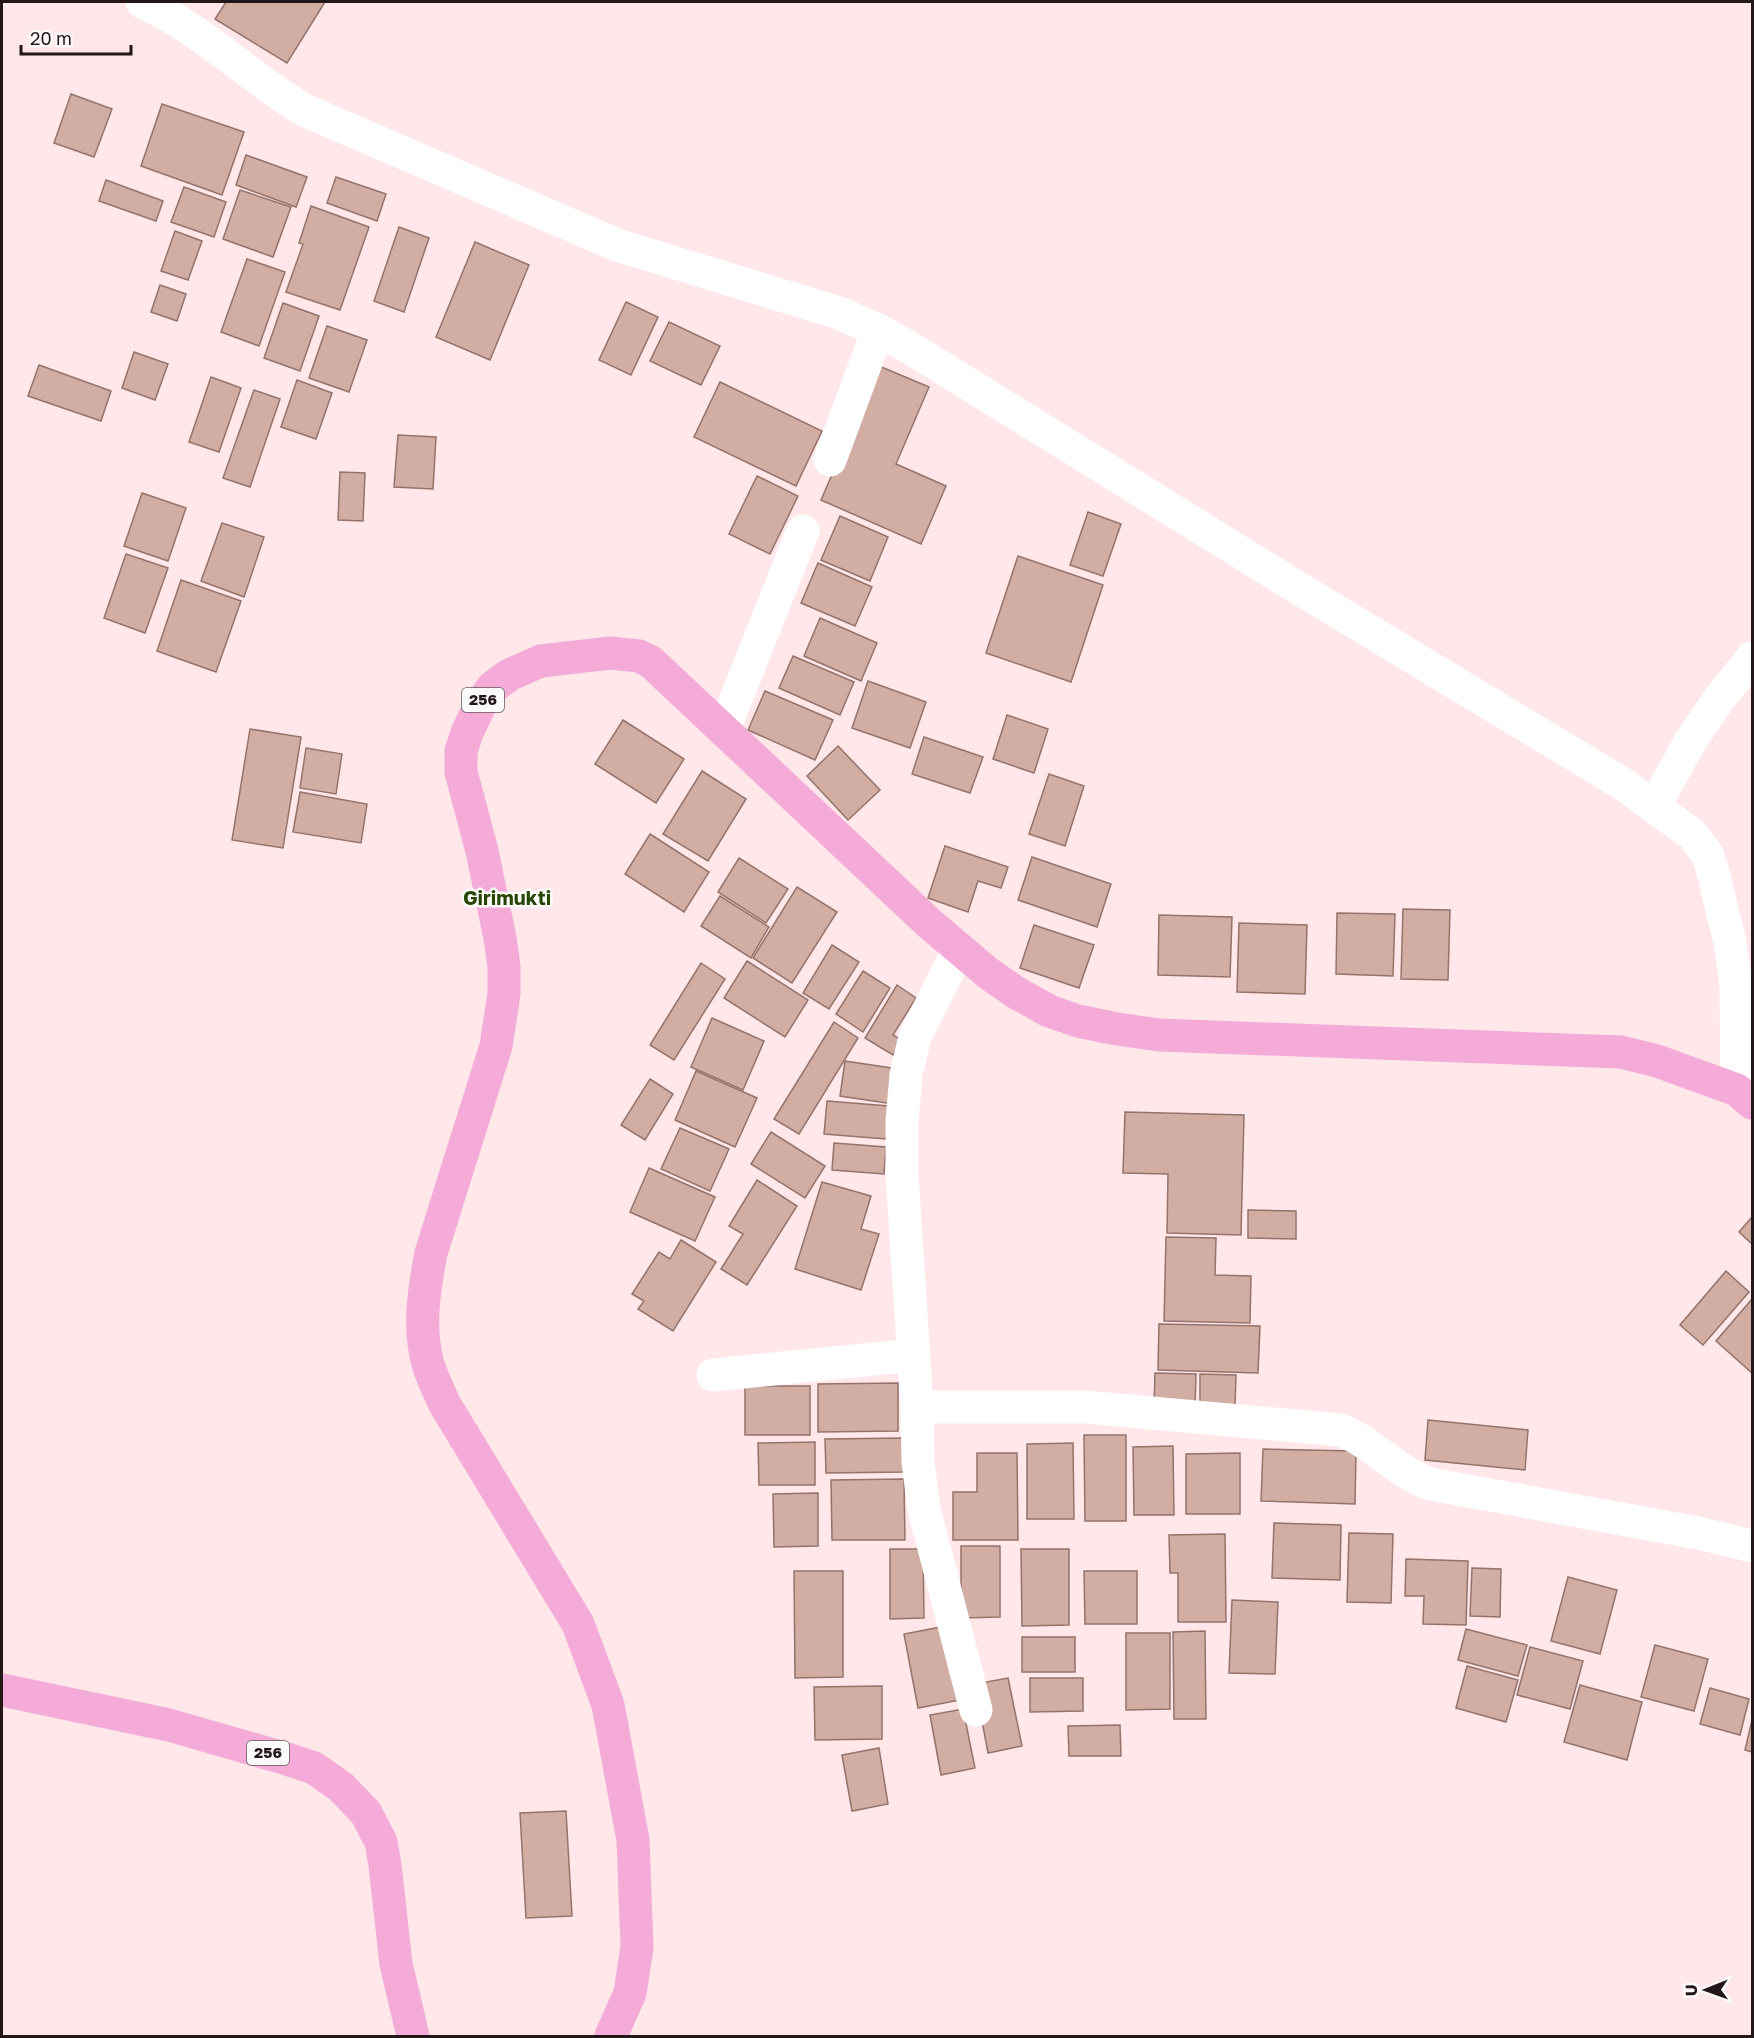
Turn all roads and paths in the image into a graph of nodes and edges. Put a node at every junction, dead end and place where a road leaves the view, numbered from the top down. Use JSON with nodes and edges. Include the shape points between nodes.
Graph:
{"nodes":[{"id":1,"x":142,"y":2,"type":"edge"},
{"id":2,"x":878,"y":330,"type":"junction"},
{"id":3,"x":830,"y":460,"type":"dead end"},
{"id":4,"x":803,"y":531,"type":"dead end"},
{"id":5,"x":1752,"y":658,"type":"edge"},
{"id":6,"x":724,"y":729,"type":"junction"},
{"id":7,"x":1654,"y":807,"type":"junction"},
{"id":8,"x":959,"y":949,"type":"junction"},
{"id":9,"x":1745,"y":1096,"type":"edge"},
{"id":10,"x":914,"y":1355,"type":"junction"},
{"id":11,"x":713,"y":1375,"type":"dead end"},
{"id":12,"x":917,"y":1407,"type":"junction"},
{"id":13,"x":1752,"y":1546,"type":"edge"},
{"id":14,"x":2,"y":1690,"type":"edge"},
{"id":15,"x":976,"y":1710,"type":"dead end"},
{"id":16,"x":413,"y":2037,"type":"edge"},
{"id":17,"x":611,"y":2037,"type":"edge"}],
"edges":[{"from":1,"to":2,"type":"street","via":[[188,27],[304,110],[617,245],[788,296]]},
{"from":2,"to":3,"type":"street"},
{"from":2,"to":7,"type":"street","via":[[1623,784]]},
{"from":4,"to":6,"type":"street"},
{"from":5,"to":7,"type":"street","via":[[1691,740]]},
{"from":6,"to":8,"type":"main road","number":"256"},
{"from":6,"to":17,"type":"main road","number":"256","via":[[651,662],[639,656],[610,653],[542,661],[509,675],[493,687],[480,705],[460,751],[461,772],[500,938],[504,994],[496,1046],[431,1253],[423,1323],[428,1364],[444,1403],[578,1624],[608,1705],[633,1840],[637,1947],[630,1993]]},
{"from":7,"to":9,"type":"street","via":[[1694,835],[1712,867],[1730,942]]},
{"from":8,"to":9,"type":"main road","number":"256","via":[[1015,992],[1049,1011],[1117,1029],[1159,1035],[1621,1052],[1657,1061]]},
{"from":8,"to":10,"type":"street","via":[[915,1037],[906,1074],[902,1174]]},
{"from":10,"to":11,"type":"street"},
{"from":10,"to":12,"type":"street"},
{"from":12,"to":13,"type":"street","via":[[1085,1407],[1340,1430],[1353,1434],[1410,1475],[1430,1484]]},
{"from":12,"to":15,"type":"street","via":[[924,1509]]},
{"from":14,"to":16,"type":"main road","number":"256","via":[[169,1725],[314,1768],[341,1787],[366,1813],[381,1842],[396,1964]]}]}
